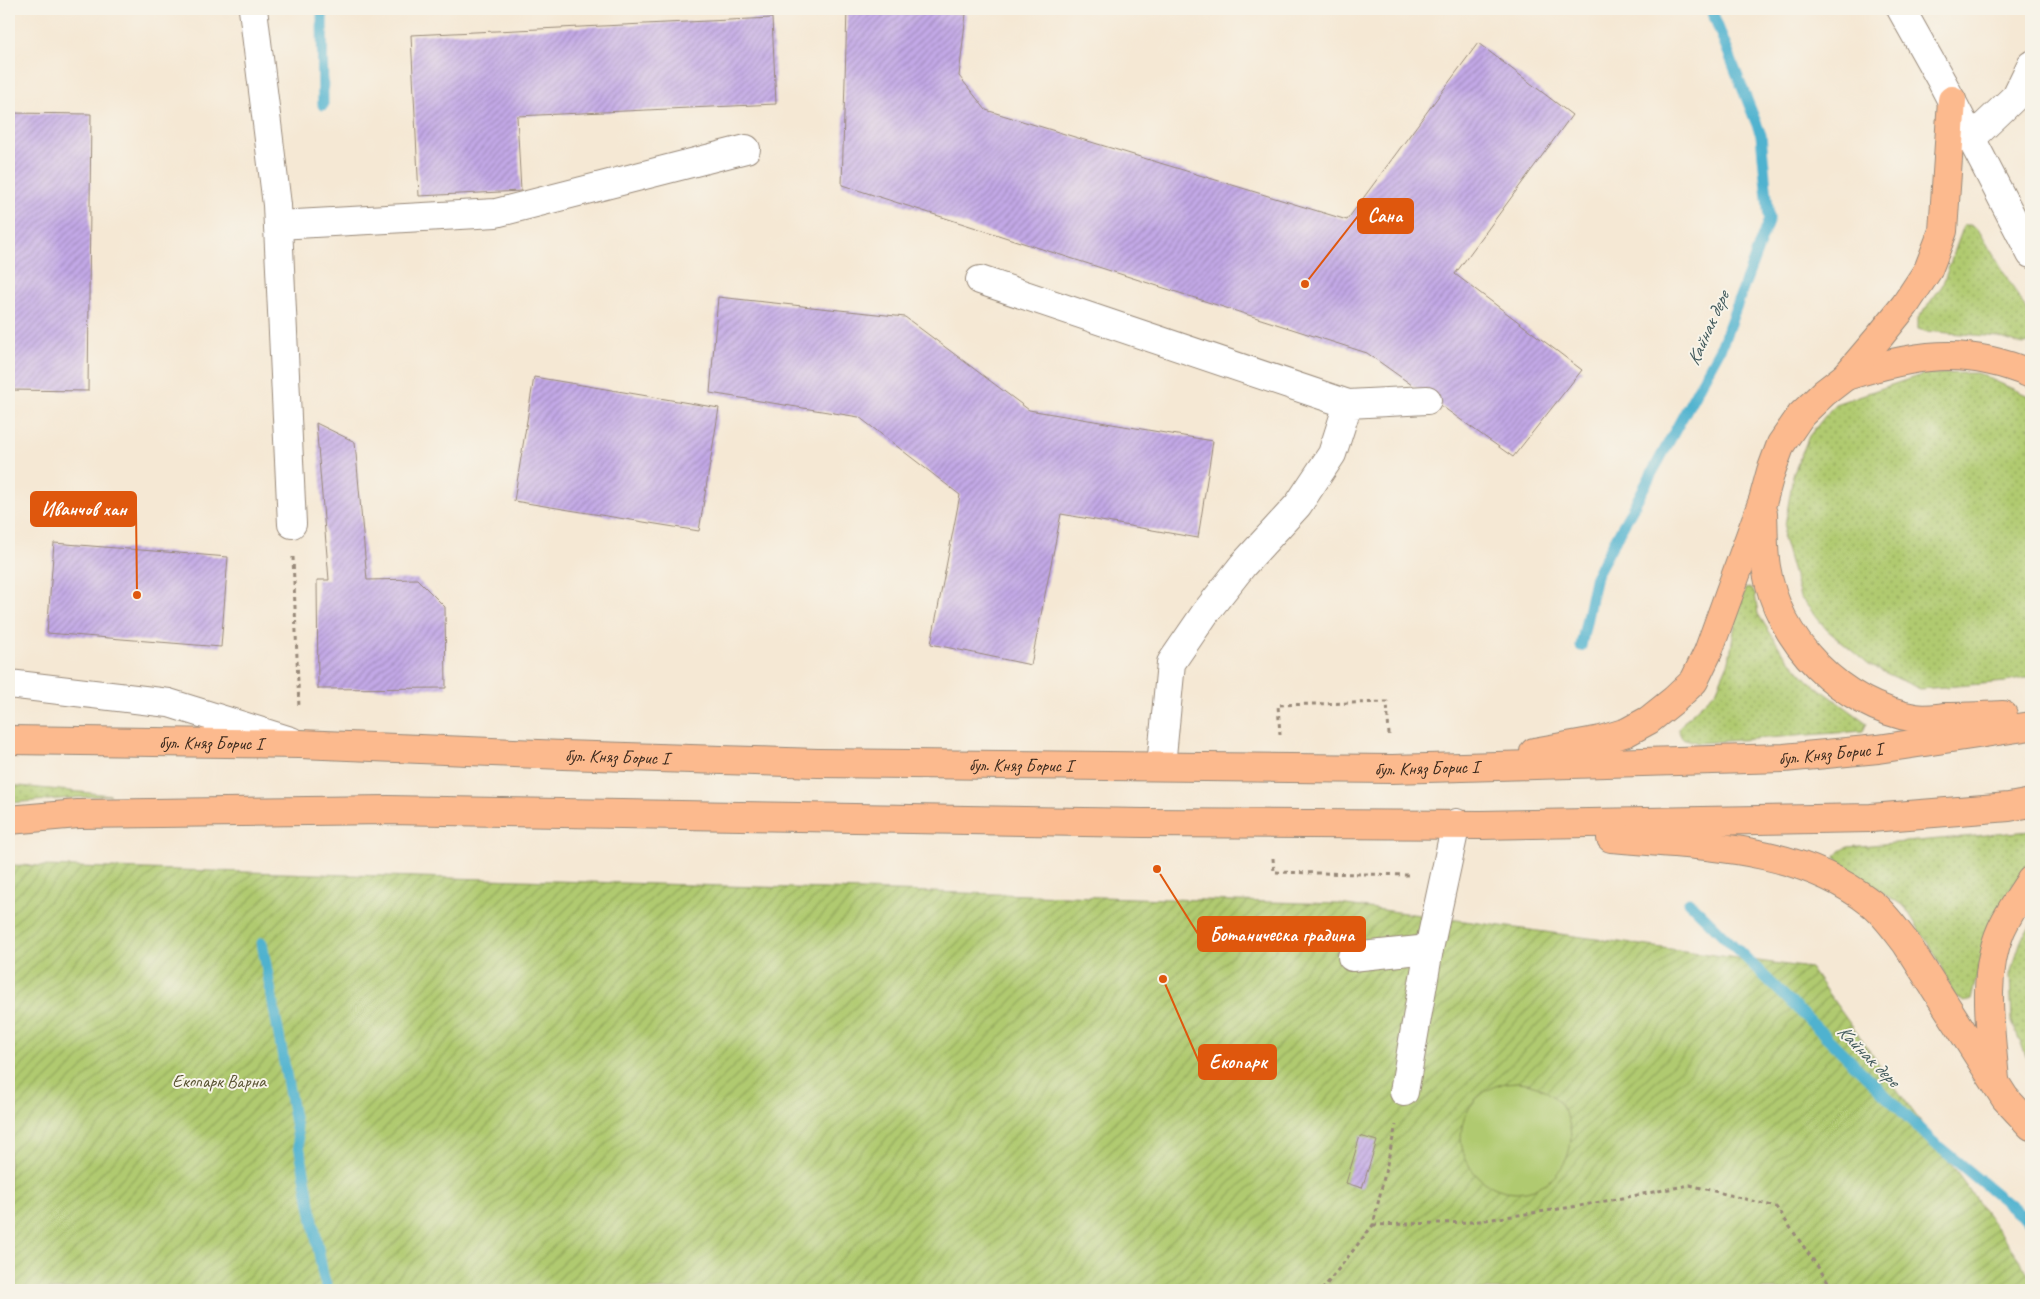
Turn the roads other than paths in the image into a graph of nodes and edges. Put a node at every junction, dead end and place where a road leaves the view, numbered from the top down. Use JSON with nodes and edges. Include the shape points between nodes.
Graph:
{"nodes":[{"id":1,"x":253,"y":9,"type":"edge"},
{"id":2,"x":1901,"y":9,"type":"edge"},
{"id":3,"x":2031,"y":65,"type":"edge"},
{"id":4,"x":2024,"y":92,"type":"edge"},
{"id":5,"x":1952,"y":100,"type":"junction"},
{"id":6,"x":1972,"y":138,"type":"junction"},
{"id":7,"x":746,"y":149,"type":"dead end"},
{"id":8,"x":278,"y":225,"type":"junction"},
{"id":9,"x":2031,"y":254,"type":"edge"},
{"id":10,"x":980,"y":280,"type":"dead end"},
{"id":11,"x":2031,"y":374,"type":"edge"},
{"id":12,"x":1846,"y":376,"type":"junction"},
{"id":13,"x":1427,"y":400,"type":"dead end"},
{"id":14,"x":1348,"y":404,"type":"junction"},
{"id":15,"x":1763,"y":500,"type":"junction"},
{"id":16,"x":292,"y":524,"type":"road end"},
{"id":17,"x":9,"y":684,"type":"edge"},
{"id":18,"x":2031,"y":714,"type":"edge"},
{"id":19,"x":2031,"y":726,"type":"edge"},
{"id":20,"x":9,"y":740,"type":"edge"},
{"id":21,"x":300,"y":744,"type":"junction"},
{"id":22,"x":1161,"y":766,"type":"junction"},
{"id":23,"x":1444,"y":769,"type":"junction"},
{"id":24,"x":2031,"y":803,"type":"edge"},
{"id":25,"x":9,"y":820,"type":"edge"},
{"id":26,"x":1468,"y":824,"type":"junction"},
{"id":27,"x":2031,"y":880,"type":"edge"},
{"id":28,"x":1429,"y":949,"type":"junction"},
{"id":29,"x":1352,"y":957,"type":"dead end"},
{"id":30,"x":1995,"y":1084,"type":"junction"},
{"id":31,"x":1404,"y":1092,"type":"road end"},
{"id":32,"x":2031,"y":1126,"type":"edge"}],
"edges":[{"from":1,"to":8,"type":"street"},
{"from":2,"to":5,"type":"street"},
{"from":3,"to":4,"type":"street"},
{"from":4,"to":6,"type":"street"},
{"from":5,"to":6,"type":"street"},
{"from":5,"to":12,"type":"highway","via":[[1943,231],[1928,270],[1905,305]]},
{"from":6,"to":9,"type":"street"},
{"from":7,"to":8,"type":"street","via":[[496,213]]},
{"from":8,"to":16,"type":"street"},
{"from":10,"to":14,"type":"street"},
{"from":11,"to":12,"type":"highway","via":[[2008,364],[1970,357],[1929,356],[1885,364]]},
{"from":12,"to":15,"type":"highway","via":[[1801,415],[1781,444]]},
{"from":13,"to":14,"type":"street"},
{"from":14,"to":22,"type":"street","via":[[1332,454],[1298,505],[1243,565],[1171,663]]},
{"from":15,"to":18,"type":"highway","via":[[1766,568],[1774,597],[1788,628],[1808,656],[1833,681],[1869,703],[1917,719]]},
{"from":15,"to":23,"type":"highway","via":[[1708,652],[1694,681],[1674,700],[1650,720],[1601,740]]},
{"from":17,"to":21,"type":"street","via":[[169,703]]},
{"from":19,"to":23,"type":"highway","name":"бул. Княз Борис I","via":[[1878,749],[1784,758]]},
{"from":20,"to":21,"type":"highway","name":"бул. Княз Борис I"},
{"from":21,"to":22,"type":"highway","name":"бул. Княз Борис I","via":[[808,762]]},
{"from":22,"to":23,"type":"highway","name":"бул. Княз Борис I"},
{"from":24,"to":26,"type":"highway","via":[[1871,818]]},
{"from":25,"to":26,"type":"highway","via":[[78,814],[388,810],[1143,823]]},
{"from":26,"to":28,"type":"street"},
{"from":26,"to":30,"type":"highway","via":[[1742,851],[1798,864],[1824,874],[1872,904],[1890,922]]},
{"from":27,"to":30,"type":"highway","via":[[2005,923],[1993,956],[1990,1010]]},
{"from":28,"to":29,"type":"street"},
{"from":28,"to":31,"type":"street"},
{"from":30,"to":32,"type":"highway"}]}
